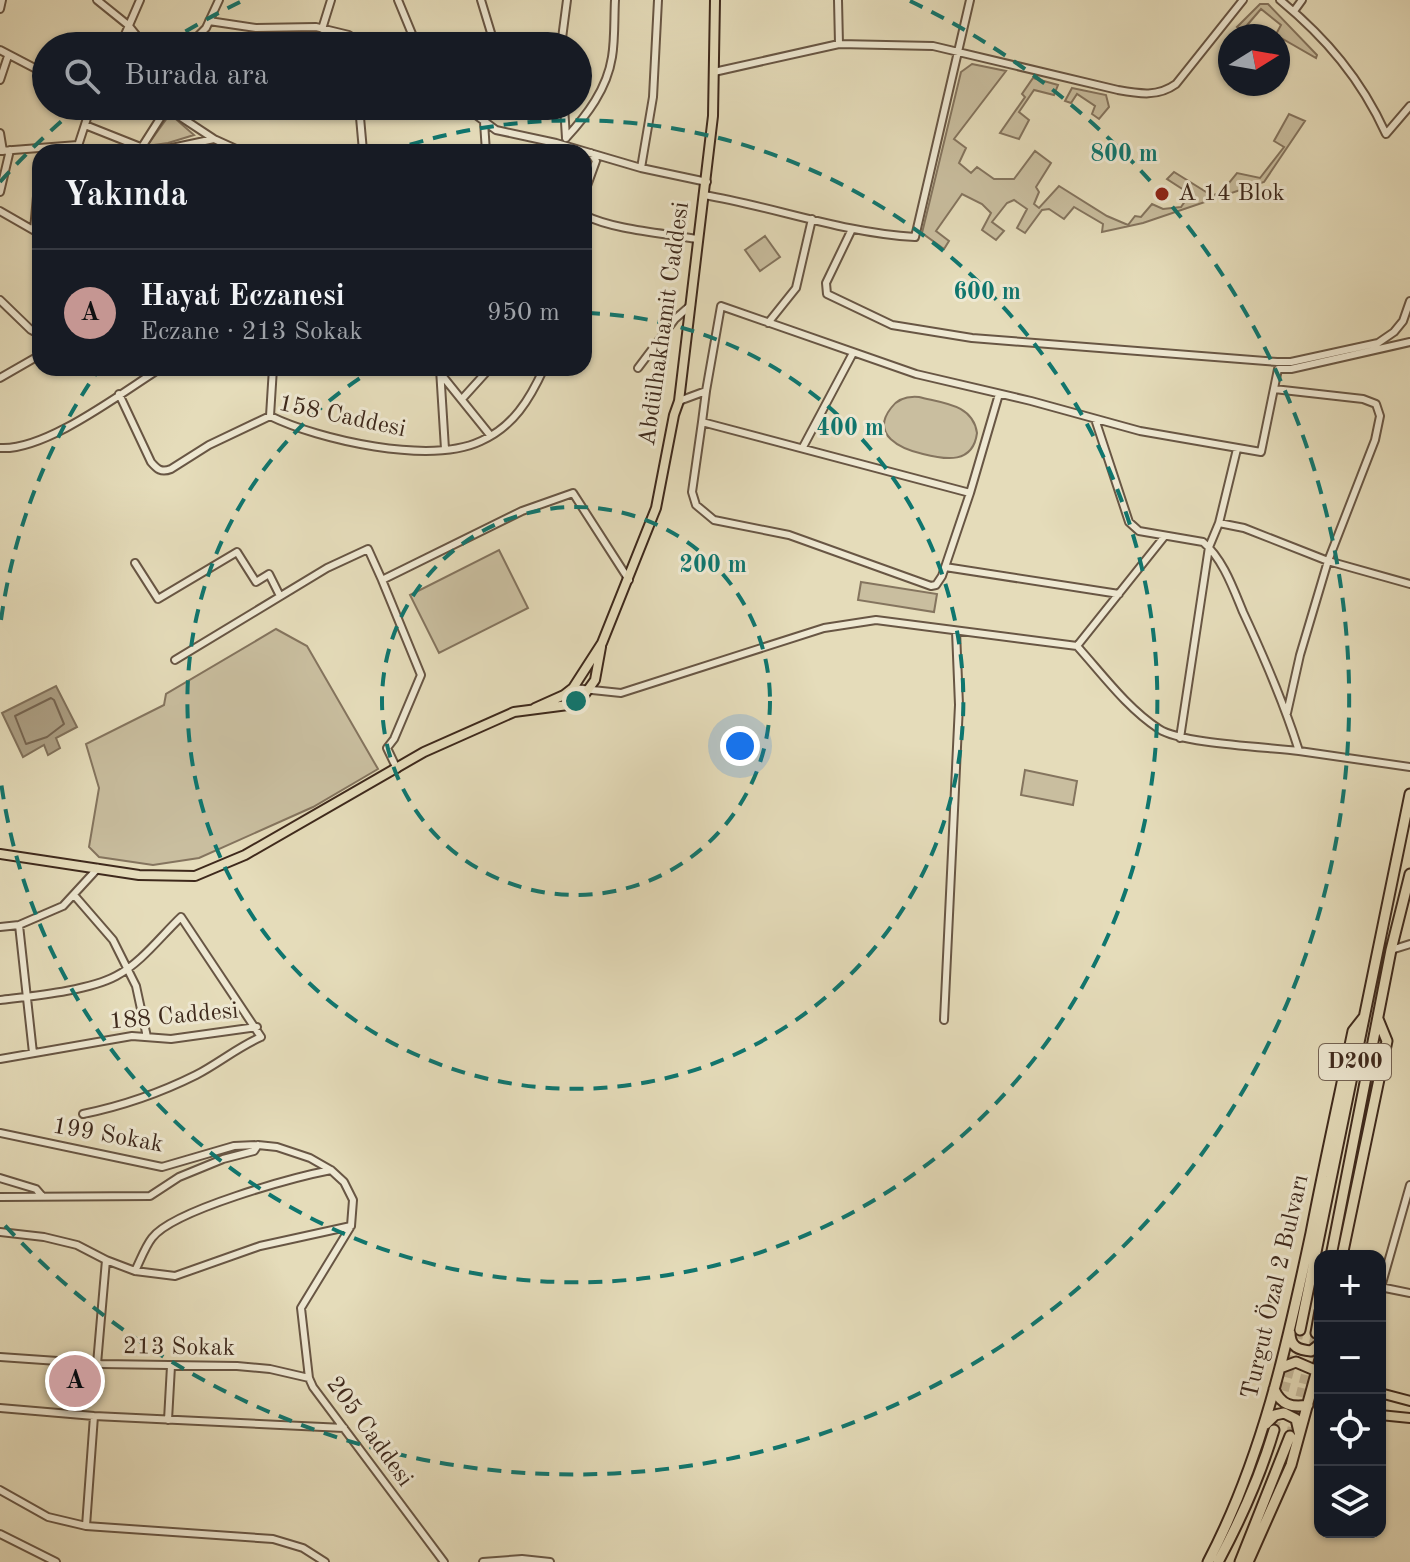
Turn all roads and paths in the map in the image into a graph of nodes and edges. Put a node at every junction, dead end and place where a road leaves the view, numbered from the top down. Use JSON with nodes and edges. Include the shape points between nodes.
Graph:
{"nodes":[{"id":1,"x":97,"y":0,"type":"edge"},
{"id":2,"x":140,"y":0,"type":"edge"},
{"id":3,"x":331,"y":0,"type":"edge"},
{"id":4,"x":398,"y":0,"type":"edge"},
{"id":5,"x":481,"y":0,"type":"edge"},
{"id":6,"x":567,"y":0,"type":"edge"},
{"id":7,"x":615,"y":0,"type":"edge"},
{"id":8,"x":658,"y":0,"type":"edge"},
{"id":9,"x":715,"y":0,"type":"edge"},
{"id":10,"x":838,"y":0,"type":"edge"},
{"id":11,"x":970,"y":0,"type":"edge"},
{"id":12,"x":1243,"y":0,"type":"edge"},
{"id":13,"x":1280,"y":0,"type":"edge"},
{"id":14,"x":1302,"y":0,"type":"edge"},
{"id":15,"x":216,"y":1,"type":"edge"},
{"id":16,"x":1294,"y":11,"type":"junction"},
{"id":17,"x":209,"y":21,"type":"junction"},
{"id":18,"x":128,"y":25,"type":"junction"},
{"id":19,"x":322,"y":29,"type":"junction"},
{"id":20,"x":125,"y":32,"type":"edge"},
{"id":21,"x":134,"y":32,"type":"edge"},
{"id":22,"x":202,"y":32,"type":"edge"},
{"id":23,"x":336,"y":32,"type":"edge"},
{"id":24,"x":411,"y":32,"type":"edge"},
{"id":25,"x":491,"y":32,"type":"edge"},
{"id":26,"x":563,"y":32,"type":"edge"},
{"id":27,"x":839,"y":44,"type":"junction"},
{"id":28,"x":0,"y":50,"type":"edge"},
{"id":29,"x":956,"y":53,"type":"junction"},
{"id":30,"x":8,"y":56,"type":"junction"},
{"id":31,"x":32,"y":67,"type":"edge"},
{"id":32,"x":714,"y":72,"type":"junction"},
{"id":33,"x":0,"y":80,"type":"edge"},
{"id":34,"x":1410,"y":106,"type":"edge"},
{"id":35,"x":592,"y":108,"type":"edge"},
{"id":36,"x":87,"y":120,"type":"edge"},
{"id":37,"x":159,"y":120,"type":"edge"},
{"id":38,"x":186,"y":120,"type":"edge"},
{"id":39,"x":360,"y":120,"type":"edge"},
{"id":40,"x":482,"y":120,"type":"edge"},
{"id":41,"x":565,"y":120,"type":"edge"},
{"id":42,"x":583,"y":120,"type":"edge"},
{"id":43,"x":484,"y":122,"type":"junction"},
{"id":44,"x":85,"y":125,"type":"junction"},
{"id":45,"x":0,"y":133,"type":"edge"},
{"id":46,"x":214,"y":139,"type":"junction"},
{"id":47,"x":566,"y":142,"type":"junction"},
{"id":48,"x":78,"y":144,"type":"edge"},
{"id":49,"x":127,"y":144,"type":"edge"},
{"id":50,"x":144,"y":144,"type":"edge"},
{"id":51,"x":191,"y":144,"type":"edge"},
{"id":52,"x":225,"y":144,"type":"edge"},
{"id":53,"x":362,"y":144,"type":"edge"},
{"id":54,"x":485,"y":144,"type":"edge"},
{"id":55,"x":571,"y":144,"type":"edge"},
{"id":56,"x":32,"y":150,"type":"edge"},
{"id":57,"x":4,"y":151,"type":"edge"},
{"id":58,"x":592,"y":153,"type":"edge"},
{"id":59,"x":641,"y":168,"type":"junction"},
{"id":60,"x":707,"y":182,"type":"junction"},
{"id":61,"x":0,"y":192,"type":"edge"},
{"id":62,"x":704,"y":195,"type":"junction"},
{"id":63,"x":0,"y":211,"type":"edge"},
{"id":64,"x":592,"y":219,"type":"edge"},
{"id":65,"x":812,"y":219,"type":"junction"},
{"id":66,"x":32,"y":229,"type":"edge"},
{"id":67,"x":852,"y":229,"type":"junction"},
{"id":68,"x":697,"y":239,"type":"junction"},
{"id":69,"x":0,"y":300,"type":"edge"},
{"id":70,"x":1410,"y":301,"type":"edge"},
{"id":71,"x":691,"y":305,"type":"junction"},
{"id":72,"x":768,"y":323,"type":"junction"},
{"id":73,"x":32,"y":331,"type":"edge"},
{"id":74,"x":1410,"y":342,"type":"edge"},
{"id":75,"x":853,"y":353,"type":"junction"},
{"id":76,"x":32,"y":360,"type":"edge"},
{"id":77,"x":638,"y":368,"type":"dead end"},
{"id":78,"x":148,"y":376,"type":"edge"},
{"id":79,"x":272,"y":376,"type":"edge"},
{"id":80,"x":440,"y":376,"type":"edge"},
{"id":81,"x":445,"y":376,"type":"edge"},
{"id":82,"x":483,"y":376,"type":"edge"},
{"id":83,"x":540,"y":376,"type":"edge"},
{"id":84,"x":0,"y":378,"type":"edge"},
{"id":85,"x":1274,"y":389,"type":"junction"},
{"id":86,"x":706,"y":391,"type":"junction"},
{"id":87,"x":119,"y":394,"type":"junction"},
{"id":88,"x":999,"y":394,"type":"junction"},
{"id":89,"x":462,"y":399,"type":"junction"},
{"id":90,"x":679,"y":401,"type":"junction"},
{"id":91,"x":270,"y":416,"type":"junction"},
{"id":92,"x":1095,"y":419,"type":"junction"},
{"id":93,"x":702,"y":422,"type":"junction"},
{"id":94,"x":490,"y":435,"type":"junction"},
{"id":95,"x":803,"y":447,"type":"junction"},
{"id":96,"x":0,"y":448,"type":"edge"},
{"id":97,"x":445,"y":449,"type":"junction"},
{"id":98,"x":1237,"y":449,"type":"junction"},
{"id":99,"x":970,"y":493,"type":"junction"},
{"id":100,"x":1219,"y":523,"type":"junction"},
{"id":101,"x":1164,"y":537,"type":"junction"},
{"id":102,"x":1209,"y":547,"type":"junction"},
{"id":103,"x":1328,"y":561,"type":"junction"},
{"id":104,"x":135,"y":563,"type":"dead end"},
{"id":105,"x":945,"y":567,"type":"junction"},
{"id":106,"x":382,"y":580,"type":"junction"},
{"id":107,"x":629,"y":580,"type":"junction"},
{"id":108,"x":1410,"y":584,"type":"edge"},
{"id":109,"x":1119,"y":594,"type":"junction"},
{"id":110,"x":280,"y":596,"type":"junction"},
{"id":111,"x":956,"y":631,"type":"junction"},
{"id":112,"x":602,"y":643,"type":"junction"},
{"id":113,"x":1077,"y":646,"type":"junction"},
{"id":114,"x":175,"y":660,"type":"dead end"},
{"id":115,"x":573,"y":688,"type":"junction"},
{"id":116,"x":589,"y":690,"type":"junction"},
{"id":117,"x":564,"y":695,"type":"junction"},
{"id":118,"x":568,"y":705,"type":"junction"},
{"id":119,"x":535,"y":708,"type":"junction"},
{"id":120,"x":1287,"y":713,"type":"junction"},
{"id":121,"x":1180,"y":738,"type":"junction"},
{"id":122,"x":1299,"y":751,"type":"junction"},
{"id":123,"x":1410,"y":767,"type":"edge"},
{"id":124,"x":397,"y":769,"type":"junction"},
{"id":125,"x":1410,"y":794,"type":"edge"},
{"id":126,"x":0,"y":854,"type":"edge"},
{"id":127,"x":98,"y":868,"type":"junction"},
{"id":128,"x":1410,"y":874,"type":"edge"},
{"id":129,"x":74,"y":895,"type":"junction"},
{"id":130,"x":19,"y":925,"type":"junction"},
{"id":131,"x":0,"y":927,"type":"edge"},
{"id":132,"x":1410,"y":944,"type":"edge"},
{"id":133,"x":1391,"y":950,"type":"junction"},
{"id":134,"x":127,"y":969,"type":"junction"},
{"id":135,"x":27,"y":997,"type":"junction"},
{"id":136,"x":0,"y":1000,"type":"edge"},
{"id":137,"x":1378,"y":1019,"type":"junction"},
{"id":138,"x":944,"y":1020,"type":"dead end"},
{"id":139,"x":257,"y":1027,"type":"junction"},
{"id":140,"x":147,"y":1037,"type":"junction"},
{"id":141,"x":33,"y":1053,"type":"junction"},
{"id":142,"x":0,"y":1059,"type":"edge"},
{"id":143,"x":83,"y":1114,"type":"dead end"},
{"id":144,"x":0,"y":1133,"type":"edge"},
{"id":145,"x":258,"y":1145,"type":"junction"},
{"id":146,"x":331,"y":1170,"type":"junction"},
{"id":147,"x":0,"y":1178,"type":"edge"},
{"id":148,"x":1410,"y":1185,"type":"edge"},
{"id":149,"x":42,"y":1196,"type":"junction"},
{"id":150,"x":0,"y":1197,"type":"edge"},
{"id":151,"x":351,"y":1226,"type":"junction"},
{"id":152,"x":0,"y":1232,"type":"edge"},
{"id":153,"x":1332,"y":1250,"type":"edge"},
{"id":154,"x":1343,"y":1250,"type":"edge"},
{"id":155,"x":106,"y":1260,"type":"junction"},
{"id":156,"x":1386,"y":1269,"type":"edge"},
{"id":157,"x":135,"y":1271,"type":"junction"},
{"id":158,"x":1386,"y":1288,"type":"edge"},
{"id":159,"x":1410,"y":1293,"type":"edge"},
{"id":160,"x":1295,"y":1328,"type":"junction"},
{"id":161,"x":1314,"y":1349,"type":"edge"},
{"id":162,"x":0,"y":1357,"type":"edge"},
{"id":163,"x":97,"y":1364,"type":"junction"},
{"id":164,"x":171,"y":1366,"type":"junction"},
{"id":165,"x":1280,"y":1368,"type":"junction"},
{"id":166,"x":1314,"y":1369,"type":"edge"},
{"id":167,"x":309,"y":1378,"type":"junction"},
{"id":168,"x":1274,"y":1389,"type":"junction"},
{"id":169,"x":1315,"y":1394,"type":"edge"},
{"id":170,"x":1384,"y":1394,"type":"edge"},
{"id":171,"x":1410,"y":1401,"type":"edge"},
{"id":172,"x":1313,"y":1405,"type":"junction"},
{"id":173,"x":0,"y":1408,"type":"edge"},
{"id":174,"x":94,"y":1416,"type":"junction"},
{"id":175,"x":1386,"y":1416,"type":"edge"},
{"id":176,"x":1410,"y":1418,"type":"edge"},
{"id":177,"x":168,"y":1420,"type":"junction"},
{"id":178,"x":344,"y":1428,"type":"junction"},
{"id":179,"x":1274,"y":1430,"type":"tunnel mouth"},
{"id":180,"x":1262,"y":1431,"type":"junction"},
{"id":181,"x":1294,"y":1438,"type":"junction"},
{"id":182,"x":0,"y":1490,"type":"edge"},
{"id":183,"x":86,"y":1526,"type":"junction"},
{"id":184,"x":0,"y":1534,"type":"edge"},
{"id":185,"x":56,"y":1562,"type":"edge"},
{"id":186,"x":325,"y":1562,"type":"edge"},
{"id":187,"x":444,"y":1562,"type":"edge"},
{"id":188,"x":483,"y":1562,"type":"edge"},
{"id":189,"x":550,"y":1562,"type":"edge"},
{"id":190,"x":1208,"y":1562,"type":"edge"},
{"id":191,"x":1218,"y":1562,"type":"edge"},
{"id":192,"x":1240,"y":1562,"type":"edge"},
{"id":193,"x":1248,"y":1562,"type":"edge"}],
"edges":[{"from":1,"to":18,"type":"street"},
{"from":2,"to":18,"type":"street"},
{"from":3,"to":19,"type":"street"},
{"from":4,"to":24,"type":"street"},
{"from":5,"to":25,"type":"street"},
{"from":6,"to":26,"type":"street"},
{"from":7,"to":35,"type":"street","via":[[612,57]]},
{"from":8,"to":59,"type":"street","via":[[653,97]]},
{"from":9,"to":32,"type":"main road","name":"Abdülhakhamit Caddesi"},
{"from":10,"to":27,"type":"street"},
{"from":11,"to":29,"type":"street"},
{"from":12,"to":29,"type":"street","via":[[1165,92],[1118,90]]},
{"from":13,"to":16,"type":"street"},
{"from":14,"to":16,"type":"street"},
{"from":15,"to":17,"type":"street"},
{"from":16,"to":34,"type":"street","via":[[1350,70],[1386,134]]},
{"from":17,"to":19,"type":"street"},
{"from":17,"to":22,"type":"street"},
{"from":18,"to":20,"type":"street"},
{"from":18,"to":21,"type":"street"},
{"from":19,"to":23,"type":"street"},
{"from":27,"to":29,"type":"street","via":[[933,46]]},
{"from":27,"to":32,"type":"street"},
{"from":28,"to":30,"type":"street"},
{"from":29,"to":67,"type":"street","via":[[915,237]]},
{"from":30,"to":31,"type":"street"},
{"from":30,"to":33,"type":"street"},
{"from":32,"to":60,"type":"main road","name":"Abdülhakhamit Caddesi"},
{"from":36,"to":44,"type":"street"},
{"from":37,"to":50,"type":"street"},
{"from":38,"to":46,"type":"street"},
{"from":39,"to":53,"type":"street"},
{"from":40,"to":43,"type":"street"},
{"from":41,"to":47,"type":"street"},
{"from":42,"to":47,"type":"street"},
{"from":43,"to":47,"type":"street","via":[[496,130]]},
{"from":43,"to":54,"type":"street"},
{"from":44,"to":48,"type":"street"},
{"from":44,"to":49,"type":"street"},
{"from":45,"to":57,"type":"street"},
{"from":46,"to":51,"type":"street"},
{"from":46,"to":52,"type":"street"},
{"from":47,"to":55,"type":"street"},
{"from":56,"to":57,"type":"street"},
{"from":57,"to":61,"type":"street"},
{"from":58,"to":59,"type":"street"},
{"from":59,"to":60,"type":"street"},
{"from":60,"to":62,"type":"main road","name":"Abdülhakhamit Caddesi"},
{"from":62,"to":65,"type":"street"},
{"from":62,"to":68,"type":"main road","name":"Abdülhakhamit Caddesi"},
{"from":63,"to":66,"type":"street"},
{"from":64,"to":68,"type":"street"},
{"from":65,"to":67,"type":"street"},
{"from":65,"to":72,"type":"street","via":[[796,288]]},
{"from":67,"to":70,"type":"street","via":[[826,283],[827,294],[892,325],[972,338],[1291,362],[1378,343],[1403,321]]},
{"from":68,"to":71,"type":"main road","name":"Abdülhakhamit Caddesi"},
{"from":69,"to":73,"type":"street"},
{"from":71,"to":77,"type":"street"},
{"from":71,"to":90,"type":"main road","name":"Abdülhakhamit Caddesi"},
{"from":72,"to":75,"type":"street"},
{"from":72,"to":86,"type":"street","via":[[721,306]]},
{"from":74,"to":85,"type":"street","via":[[1278,369]]},
{"from":75,"to":88,"type":"street"},
{"from":75,"to":95,"type":"street"},
{"from":76,"to":84,"type":"street"},
{"from":78,"to":87,"type":"street"},
{"from":79,"to":91,"type":"street"},
{"from":80,"to":97,"type":"street"},
{"from":81,"to":89,"type":"street"},
{"from":82,"to":89,"type":"street"},
{"from":83,"to":94,"type":"street","name":"158 Caddesi","via":[[521,410]]},
{"from":85,"to":98,"type":"street","via":[[1261,452]]},
{"from":85,"to":103,"type":"street","via":[[1363,399],[1376,404],[1380,416]]},
{"from":86,"to":90,"type":"street"},
{"from":86,"to":93,"type":"street"},
{"from":87,"to":91,"type":"street","name":"158 Caddesi","via":[[157,469],[171,469]]},
{"from":87,"to":96,"type":"street","via":[[35,443]]},
{"from":88,"to":92,"type":"street"},
{"from":88,"to":99,"type":"street"},
{"from":89,"to":94,"type":"street"},
{"from":90,"to":107,"type":"main road","name":"Abdülhakhamit Caddesi","via":[[656,508]]},
{"from":91,"to":97,"type":"street","name":"158 Caddesi","via":[[340,440],[398,450]]},
{"from":92,"to":98,"type":"street"},
{"from":92,"to":101,"type":"street","via":[[1129,522],[1139,531]]},
{"from":93,"to":95,"type":"street"},
{"from":93,"to":105,"type":"street","via":[[692,492],[696,505],[714,520],[789,535],[931,586]]},
{"from":94,"to":97,"type":"street","name":"158 Caddesi"},
{"from":95,"to":99,"type":"street"},
{"from":98,"to":100,"type":"street"},
{"from":99,"to":105,"type":"street"},
{"from":100,"to":102,"type":"street"},
{"from":100,"to":103,"type":"street"},
{"from":101,"to":102,"type":"street","via":[[1196,540]]},
{"from":101,"to":109,"type":"street"},
{"from":102,"to":120,"type":"street","via":[[1233,588]]},
{"from":102,"to":121,"type":"street"},
{"from":103,"to":108,"type":"street"},
{"from":103,"to":120,"type":"street"},
{"from":104,"to":110,"type":"street","via":[[158,599],[237,552],[256,582],[269,574]]},
{"from":105,"to":109,"type":"street"},
{"from":106,"to":107,"type":"street","via":[[522,511],[573,493]]},
{"from":106,"to":110,"type":"street","via":[[368,549]]},
{"from":106,"to":124,"type":"street","via":[[421,675],[387,748]]},
{"from":107,"to":112,"type":"main road","name":"Abdülhakhamit Caddesi"},
{"from":109,"to":113,"type":"street"},
{"from":110,"to":114,"type":"street"},
{"from":111,"to":113,"type":"street"},
{"from":111,"to":116,"type":"street","via":[[895,621],[855,622],[621,693]]},
{"from":111,"to":138,"type":"street","via":[[959,705]]},
{"from":112,"to":115,"type":"main road","name":"Abdülhakhamit Caddesi"},
{"from":112,"to":116,"type":"main road","name":"Abdülhakhamit Caddesi"},
{"from":113,"to":121,"type":"street","via":[[1126,701],[1161,730]]},
{"from":115,"to":116,"type":"street"},
{"from":115,"to":117,"type":"main road","name":"Abdülhakhamit Caddesi"},
{"from":116,"to":118,"type":"main road"},
{"from":117,"to":118,"type":"street"},
{"from":117,"to":119,"type":"main road","name":"Abdülhakhamit Caddesi"},
{"from":118,"to":119,"type":"main road","name":"Abdülhakhamit Caddesi"},
{"from":119,"to":124,"type":"main road","name":"Abdülhakhamit Caddesi","via":[[424,752]]},
{"from":120,"to":122,"type":"street"},
{"from":121,"to":122,"type":"street"},
{"from":122,"to":123,"type":"street"},
{"from":124,"to":127,"type":"main road","name":"Abdülhakhamit Caddesi","via":[[245,855],[195,876]]},
{"from":125,"to":160,"type":"highway","name":"Turgut Özal 2 Bulvarı","number":"D200","via":[[1364,1017],[1353,1031]]},
{"from":126,"to":127,"type":"main road","name":"Abdülhakhamit Caddesi"},
{"from":127,"to":129,"type":"street"},
{"from":128,"to":133,"type":"highway","name":"Turgut Özal 2 Bulvarı"},
{"from":129,"to":130,"type":"street","via":[[63,906]]},
{"from":129,"to":134,"type":"street","via":[[113,940]]},
{"from":130,"to":131,"type":"street"},
{"from":130,"to":135,"type":"street"},
{"from":132,"to":133,"type":"street"},
{"from":133,"to":137,"type":"highway","name":"Turgut Özal 2 Bulvarı"},
{"from":134,"to":135,"type":"street","via":[[114,977]]},
{"from":134,"to":139,"type":"street","via":[[181,917]]},
{"from":134,"to":140,"type":"street"},
{"from":135,"to":136,"type":"street"},
{"from":135,"to":141,"type":"street"},
{"from":137,"to":153,"type":"highway","name":"Turgut Özal 2 Bulvarı"},
{"from":137,"to":154,"type":"highway","name":"Turgut Özal 2 Bulvarı","via":[[1387,1041]]},
{"from":139,"to":140,"type":"street","name":"188 Caddesi","via":[[171,1039]]},
{"from":139,"to":143,"type":"street","via":[[261,1037],[198,1074],[120,1106]]},
{"from":140,"to":141,"type":"street","name":"188 Caddesi"},
{"from":141,"to":142,"type":"street","name":"188 Caddesi"},
{"from":144,"to":145,"type":"street","name":"199 Sokak","via":[[162,1167],[234,1146]]},
{"from":145,"to":146,"type":"street","name":"199 Sokak","via":[[310,1158]]},
{"from":145,"to":149,"type":"street","via":[[254,1151],[179,1177],[150,1196]]},
{"from":146,"to":151,"type":"street","via":[[353,1200]]},
{"from":146,"to":157,"type":"street","via":[[260,1188],[175,1221],[152,1236]]},
{"from":147,"to":149,"type":"street","via":[[36,1189]]},
{"from":148,"to":156,"type":"street"},
{"from":149,"to":150,"type":"street"},
{"from":151,"to":157,"type":"street","via":[[260,1246],[175,1276]]},
{"from":151,"to":167,"type":"street","name":"205 Caddesi","via":[[301,1308]]},
{"from":152,"to":155,"type":"street","via":[[77,1245]]},
{"from":155,"to":157,"type":"street"},
{"from":155,"to":163,"type":"street"},
{"from":158,"to":159,"type":"street"},
{"from":160,"to":161,"type":"highway","via":[[1290,1339],[1298,1349]]},
{"from":160,"to":165,"type":"highway","name":"Turgut Özal 2 Bulvarı"},
{"from":162,"to":163,"type":"street","name":"213 Sokak"},
{"from":163,"to":164,"type":"street","name":"213 Sokak"},
{"from":164,"to":167,"type":"street","name":"213 Sokak","via":[[270,1369]]},
{"from":164,"to":177,"type":"street"},
{"from":165,"to":166,"type":"highway","via":[[1296,1362]]},
{"from":165,"to":168,"type":"highway","name":"Turgut Özal 2 Bulvarı"},
{"from":167,"to":178,"type":"street","name":"205 Caddesi"},
{"from":168,"to":172,"type":"highway","via":[[1286,1404]]},
{"from":168,"to":180,"type":"highway","name":"Turgut Özal 2 Bulvarı"},
{"from":169,"to":172,"type":"highway"},
{"from":170,"to":171,"type":"main road"},
{"from":172,"to":181,"type":"highway"},
{"from":173,"to":174,"type":"street"},
{"from":174,"to":177,"type":"street"},
{"from":174,"to":183,"type":"street"},
{"from":175,"to":176,"type":"main road"},
{"from":177,"to":178,"type":"street"},
{"from":178,"to":187,"type":"street","name":"205 Caddesi"},
{"from":179,"to":191,"type":"highway","name":"Turgut Özal 2 Bulvarı","via":[[1257,1482]]},
{"from":180,"to":181,"type":"highway","via":[[1270,1417],[1288,1414],[1296,1419]]},
{"from":180,"to":190,"type":"highway","name":"Turgut Özal 2 Bulvarı"},
{"from":181,"to":192,"type":"highway"},
{"from":181,"to":193,"type":"highway","via":[[1268,1520]]},
{"from":182,"to":183,"type":"street","via":[[48,1517]]},
{"from":183,"to":186,"type":"street","via":[[273,1539]]},
{"from":184,"to":185,"type":"street"},
{"from":188,"to":189,"type":"street"}]}
